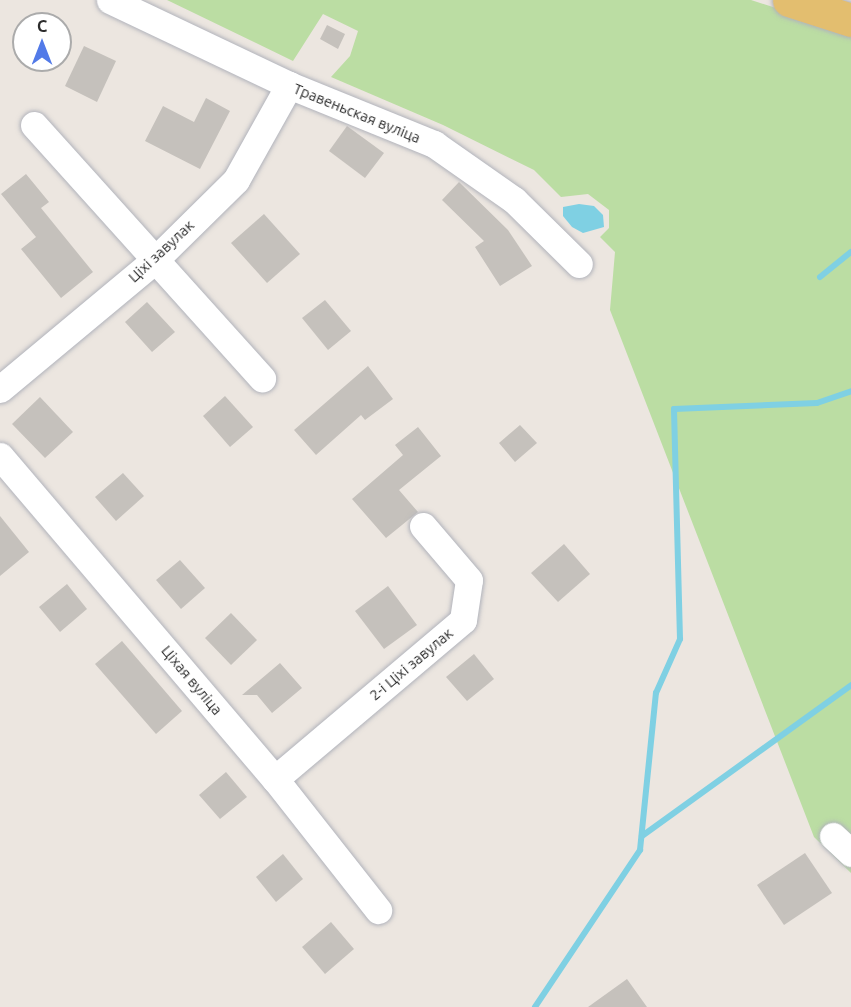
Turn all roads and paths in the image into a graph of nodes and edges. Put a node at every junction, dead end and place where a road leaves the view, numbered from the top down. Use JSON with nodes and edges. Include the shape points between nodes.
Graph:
{"nodes":[{"id":1,"x":110,"y":0,"type":"edge"},
{"id":2,"x":789,"y":0,"type":"edge"},
{"id":3,"x":851,"y":20,"type":"edge"},
{"id":4,"x":289,"y":85,"type":"junction"},
{"id":5,"x":34,"y":125,"type":"dead end"},
{"id":6,"x":156,"y":258,"type":"junction"},
{"id":7,"x":579,"y":264,"type":"dead end"},
{"id":8,"x":262,"y":378,"type":"dead end"},
{"id":9,"x":0,"y":389,"type":"edge"},
{"id":10,"x":0,"y":456,"type":"edge"},
{"id":11,"x":423,"y":526,"type":"dead end"},
{"id":12,"x":275,"y":779,"type":"junction"},
{"id":13,"x":378,"y":910,"type":"dead end"}],
"edges":[{"from":1,"to":4,"type":"street","name":"Травеньская вуліца"},
{"from":2,"to":3,"type":"main road"},
{"from":4,"to":6,"type":"street","name":"Ціхі завулак","via":[[236,180]]},
{"from":4,"to":7,"type":"street","name":"Травеньская вуліца","via":[[434,144],[514,200]]},
{"from":5,"to":6,"type":"street"},
{"from":6,"to":8,"type":"street"},
{"from":6,"to":9,"type":"street","name":"Ціхі завулак"},
{"from":10,"to":12,"type":"street","name":"Ціхая вуліца"},
{"from":11,"to":12,"type":"street","name":"2-і Ціхі завулак","via":[[468,580],[463,620]]},
{"from":12,"to":13,"type":"street","name":"Ціхая вуліца"}]}
